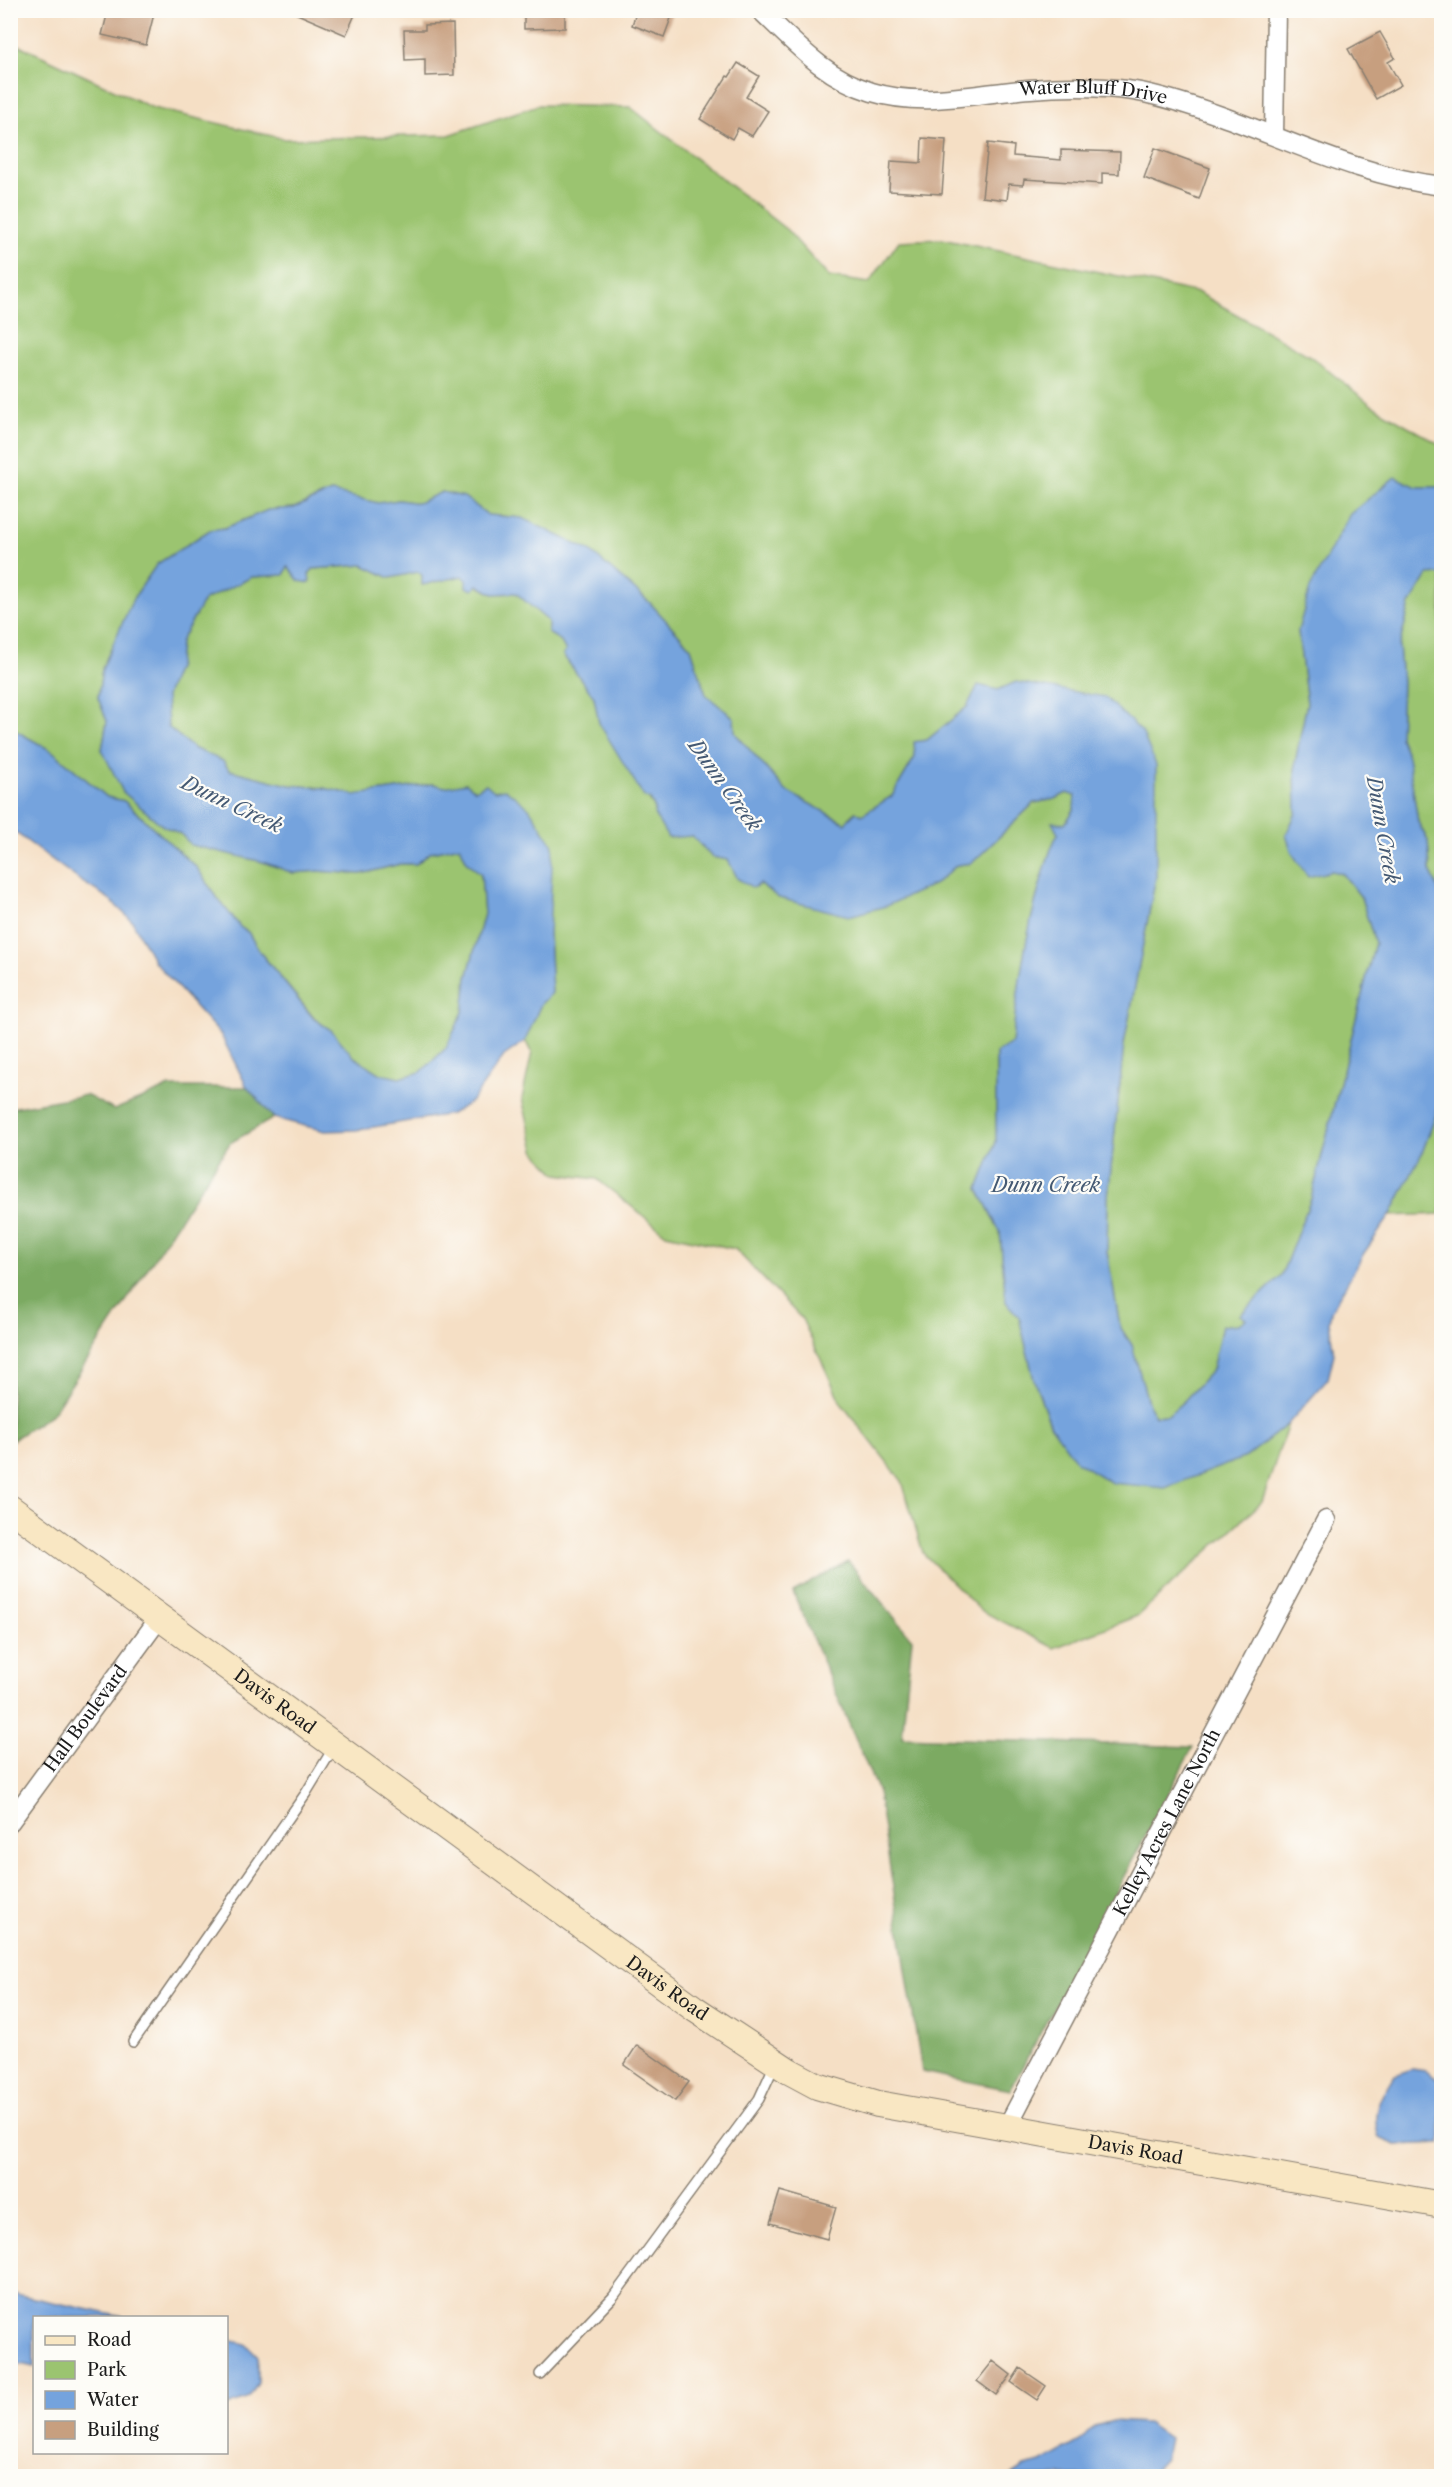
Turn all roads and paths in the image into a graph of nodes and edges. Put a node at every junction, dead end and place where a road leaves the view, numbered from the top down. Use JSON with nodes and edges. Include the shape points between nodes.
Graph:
{"nodes":[{"id":1,"x":760,"y":10,"type":"edge"},
{"id":2,"x":1276,"y":10,"type":"edge"},
{"id":3,"x":1274,"y":135,"type":"junction"},
{"id":4,"x":1442,"y":186,"type":"edge"},
{"id":5,"x":10,"y":1508,"type":"edge"},
{"id":6,"x":1326,"y":1520,"type":"dead end"},
{"id":7,"x":160,"y":1617,"type":"junction"},
{"id":8,"x":335,"y":1745,"type":"junction"},
{"id":9,"x":10,"y":1822,"type":"edge"},
{"id":10,"x":133,"y":2042,"type":"dead end"},
{"id":11,"x":776,"y":2062,"type":"junction"},
{"id":12,"x":1007,"y":2127,"type":"junction"},
{"id":13,"x":1442,"y":2205,"type":"edge"},
{"id":14,"x":540,"y":2374,"type":"dead end"}],
"edges":[{"from":1,"to":3,"type":"street","name":"Water Bluff Drive","via":[[840,80],[874,93],[912,101],[1031,89],[1090,87],[1135,91],[1185,103]]},
{"from":2,"to":3,"type":"street"},
{"from":3,"to":4,"type":"street","name":"Water Bluff Drive","via":[[1388,176]]},
{"from":5,"to":7,"type":"street","name":"Davis Road"},
{"from":6,"to":12,"type":"street","name":"Kelley Acres Lane North"},
{"from":7,"to":8,"type":"street","name":"Davis Road"},
{"from":7,"to":9,"type":"street","name":"Hall Boulevard"},
{"from":8,"to":10,"type":"lane","via":[[306,1794]]},
{"from":8,"to":11,"type":"street","name":"Davis Road","via":[[695,2009]]},
{"from":11,"to":12,"type":"street","name":"Davis Road","via":[[817,2086],[848,2096]]},
{"from":11,"to":14,"type":"lane","via":[[759,2099],[613,2297]]},
{"from":12,"to":13,"type":"street","name":"Davis Road"}]}
